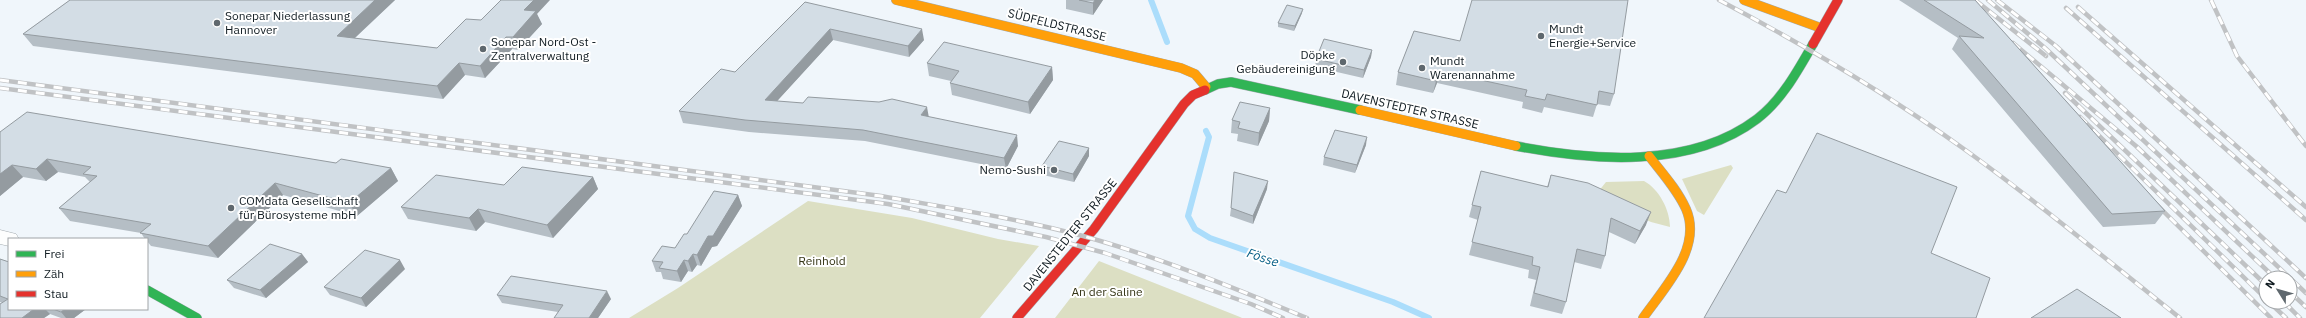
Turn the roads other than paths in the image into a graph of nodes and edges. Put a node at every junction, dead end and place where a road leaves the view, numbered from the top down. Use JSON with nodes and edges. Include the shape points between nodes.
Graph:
{"nodes":[{"id":1,"x":896,"y":0,"type":"edge"},
{"id":2,"x":1744,"y":0,"type":"edge"},
{"id":3,"x":1838,"y":0,"type":"edge"},
{"id":4,"x":1821,"y":28,"type":"junction"},
{"id":5,"x":1206,"y":87,"type":"junction"},
{"id":6,"x":1649,"y":156,"type":"junction"},
{"id":7,"x":148,"y":291,"type":"edge"},
{"id":8,"x":197,"y":318,"type":"edge"},
{"id":9,"x":1017,"y":318,"type":"edge"},
{"id":10,"x":1644,"y":318,"type":"edge"}],
"edges":[{"from":1,"to":5,"type":"street","name":"SÜDFELDSTRASSE","via":[[1181,68],[1195,74]]},
{"from":2,"to":4,"type":"street"},
{"from":3,"to":4,"type":"street","name":"DAVENSTEDTER STRASSE"},
{"from":4,"to":6,"type":"street","name":"DAVENSTEDTER STRASSE","via":[[1780,95],[1761,115],[1735,133],[1696,147]]},
{"from":5,"to":6,"type":"street","name":"DAVENSTEDTER STRASSE","via":[[1230,82],[1246,84],[1525,148],[1566,155]]},
{"from":5,"to":9,"type":"street","name":"DAVENSTEDTER STRASSE","via":[[1184,104],[1094,229]]},
{"from":6,"to":10,"type":"street","via":[[1680,200],[1691,230],[1687,247]]},
{"from":7,"to":8,"type":"street"}]}
